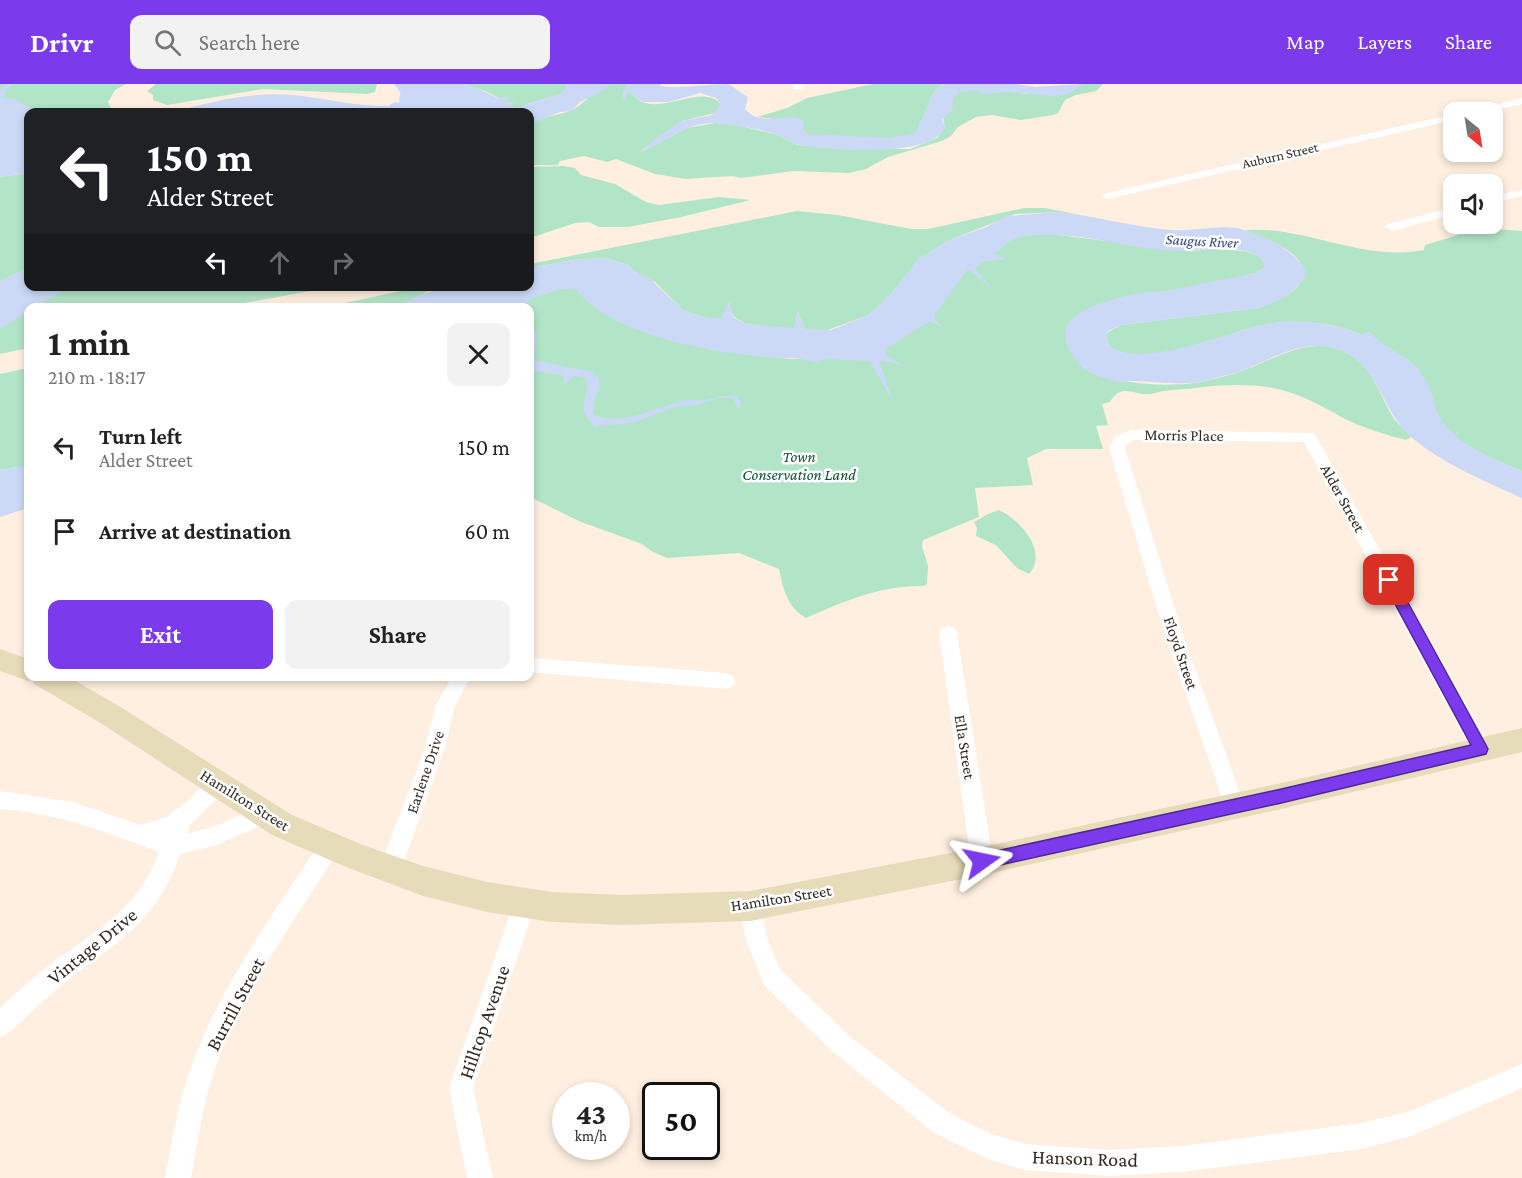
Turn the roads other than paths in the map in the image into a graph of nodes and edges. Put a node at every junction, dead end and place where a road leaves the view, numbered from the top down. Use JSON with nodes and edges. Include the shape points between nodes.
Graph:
{"nodes":[{"id":1,"x":1522,"y":101,"type":"edge"},
{"id":2,"x":1503,"y":105,"type":"edge"},
{"id":3,"x":1443,"y":120,"type":"edge"},
{"id":4,"x":1522,"y":193,"type":"edge"},
{"id":5,"x":1107,"y":196,"type":"dead end"},
{"id":6,"x":1503,"y":197,"type":"edge"},
{"id":7,"x":1443,"y":213,"type":"edge"},
{"id":8,"x":1392,"y":226,"type":"dead end"},
{"id":9,"x":1309,"y":437,"type":"joint"},
{"id":10,"x":1132,"y":498,"type":"joint"},
{"id":11,"x":948,"y":633,"type":"dead end"},
{"id":12,"x":534,"y":664,"type":"edge"},
{"id":13,"x":52,"y":681,"type":"edge"},
{"id":14,"x":459,"y":681,"type":"edge"},
{"id":15,"x":726,"y":681,"type":"dead end"},
{"id":16,"x":1522,"y":740,"type":"edge"},
{"id":17,"x":1481,"y":749,"type":"junction"},
{"id":18,"x":218,"y":784,"type":"junction"},
{"id":19,"x":0,"y":800,"type":"edge"},
{"id":20,"x":1235,"y":807,"type":"junction"},
{"id":21,"x":264,"y":814,"type":"junction"},
{"id":22,"x":181,"y":821,"type":"junction"},
{"id":23,"x":141,"y":835,"type":"junction"},
{"id":24,"x":171,"y":845,"type":"junction"},
{"id":25,"x":330,"y":845,"type":"junction"},
{"id":26,"x":982,"y":861,"type":"junction"},
{"id":27,"x":390,"y":869,"type":"junction"},
{"id":28,"x":525,"y":903,"type":"junction"},
{"id":29,"x":750,"y":906,"type":"junction"},
{"id":30,"x":0,"y":1025,"type":"edge"},
{"id":31,"x":1522,"y":1076,"type":"edge"},
{"id":32,"x":178,"y":1178,"type":"edge"},
{"id":33,"x":480,"y":1178,"type":"edge"}],
"edges":[{"from":1,"to":2,"type":"street"},
{"from":3,"to":5,"type":"street","name":"Auburn Street"},
{"from":4,"to":6,"type":"street"},
{"from":7,"to":8,"type":"street"},
{"from":9,"to":10,"type":"street","name":"Morris Place","via":[[1132,435],[1120,441],[1117,448]]},
{"from":9,"to":17,"type":"street","name":"Alder Street"},
{"from":10,"to":20,"type":"street","name":"Floyd Street","via":[[1174,635]]},
{"from":11,"to":26,"type":"street","name":"Ella Street"},
{"from":12,"to":15,"type":"street"},
{"from":13,"to":18,"type":"main road","name":"Hamilton Street"},
{"from":14,"to":27,"type":"street","name":"Earlene Drive","via":[[446,705],[434,751]]},
{"from":16,"to":17,"type":"main road","name":"Hamilton Street"},
{"from":17,"to":20,"type":"main road","name":"Hamilton Street"},
{"from":18,"to":21,"type":"main road","name":"Hamilton Street"},
{"from":18,"to":22,"type":"street"},
{"from":19,"to":23,"type":"street","via":[[80,812]]},
{"from":20,"to":26,"type":"main road","name":"Hamilton Street"},
{"from":21,"to":24,"type":"street","via":[[210,836]]},
{"from":21,"to":25,"type":"main road","name":"Hamilton Street"},
{"from":22,"to":23,"type":"street"},
{"from":22,"to":24,"type":"street","name":"Vintage Drive"},
{"from":23,"to":24,"type":"street"},
{"from":24,"to":30,"type":"street","name":"Vintage Drive","via":[[160,880],[143,904]]},
{"from":25,"to":27,"type":"main road","name":"Hamilton Street"},
{"from":25,"to":32,"type":"street","name":"Burrill Street","via":[[242,986],[208,1054],[196,1088]]},
{"from":26,"to":29,"type":"main road","name":"Hamilton Street"},
{"from":27,"to":28,"type":"main road","name":"Hamilton Street","via":[[423,881]]},
{"from":28,"to":29,"type":"main road","name":"Hamilton Street","via":[[622,909]]},
{"from":28,"to":33,"type":"street","name":"Hilltop Avenue","via":[[461,1088]]},
{"from":29,"to":31,"type":"street","name":"Hanson Road","via":[[757,940],[772,977],[840,1043],[943,1124],[988,1146],[1025,1157],[1109,1163],[1182,1159],[1362,1136],[1411,1123]]}]}
